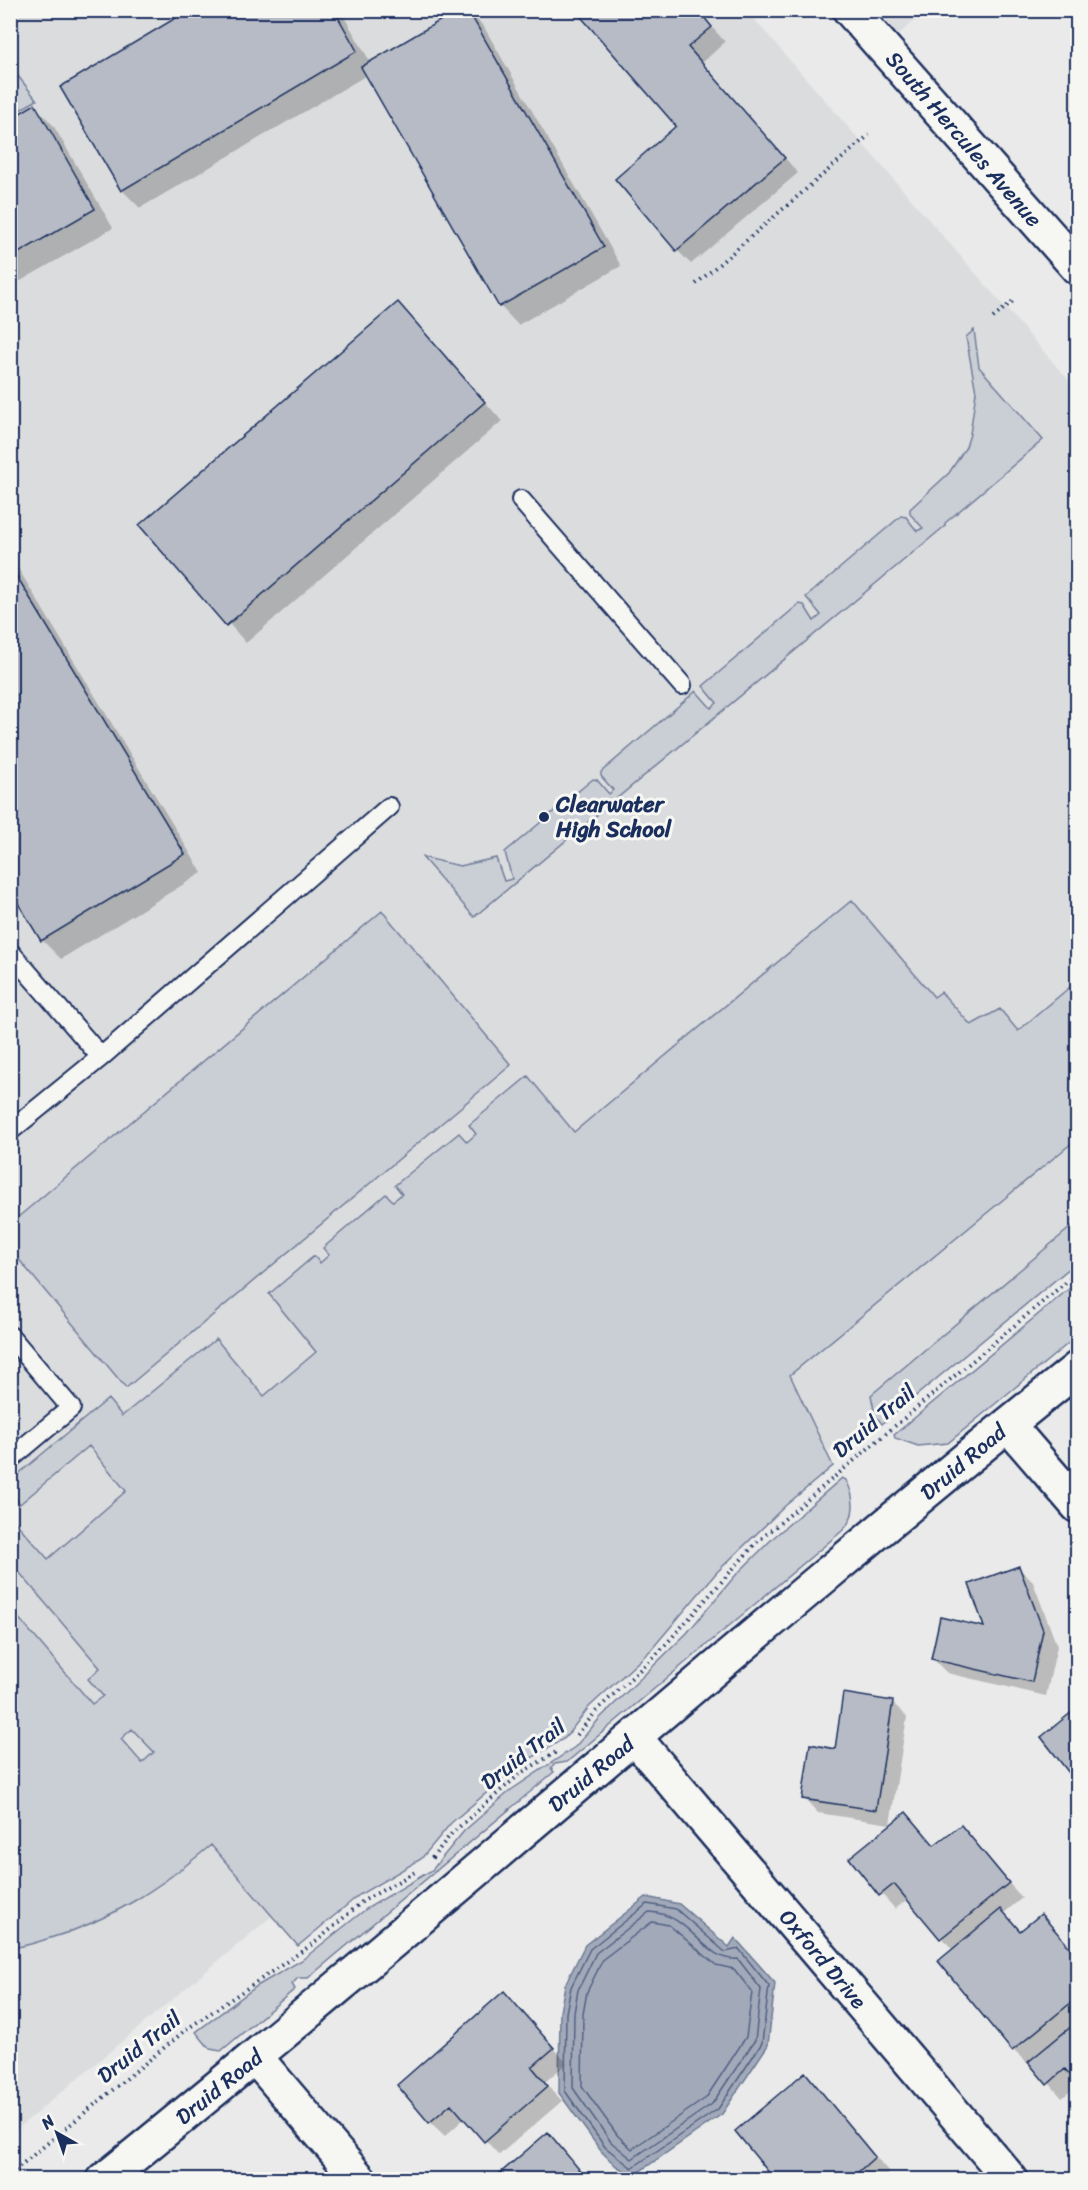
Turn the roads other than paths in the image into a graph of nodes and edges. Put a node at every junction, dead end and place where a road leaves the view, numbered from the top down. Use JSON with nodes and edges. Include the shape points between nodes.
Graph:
{"nodes":[{"id":1,"x":850,"y":10,"type":"edge"},
{"id":2,"x":1077,"y":268,"type":"edge"},
{"id":3,"x":520,"y":500,"type":"dead end"},
{"id":4,"x":682,"y":685,"type":"dead end"},
{"id":5,"x":388,"y":807,"type":"dead end"},
{"id":6,"x":10,"y":952,"type":"edge"},
{"id":7,"x":101,"y":1057,"type":"junction"},
{"id":8,"x":10,"y":1131,"type":"edge"},
{"id":9,"x":10,"y":1336,"type":"edge"},
{"id":10,"x":1077,"y":1368,"type":"edge"},
{"id":11,"x":1008,"y":1425,"type":"junction"},
{"id":12,"x":10,"y":1459,"type":"edge"},
{"id":13,"x":1077,"y":1506,"type":"edge"},
{"id":14,"x":634,"y":1738,"type":"junction"},
{"id":15,"x":256,"y":2058,"type":"junction"},
{"id":16,"x":104,"y":2180,"type":"edge"},
{"id":17,"x":360,"y":2180,"type":"edge"},
{"id":18,"x":1011,"y":2180,"type":"edge"}],
"edges":[{"from":1,"to":2,"type":"street","name":"South Hercules Avenue"},
{"from":3,"to":4,"type":"lane"},
{"from":5,"to":7,"type":"lane"},
{"from":6,"to":7,"type":"lane"},
{"from":7,"to":8,"type":"lane"},
{"from":9,"to":12,"type":"lane","via":[[71,1408]]},
{"from":10,"to":11,"type":"street","name":"Druid Road"},
{"from":11,"to":13,"type":"street"},
{"from":11,"to":14,"type":"street","name":"Druid Road"},
{"from":14,"to":15,"type":"street","name":"Druid Road"},
{"from":14,"to":18,"type":"street","name":"Oxford Drive"},
{"from":15,"to":16,"type":"street","name":"Druid Road"},
{"from":15,"to":17,"type":"street"}]}
